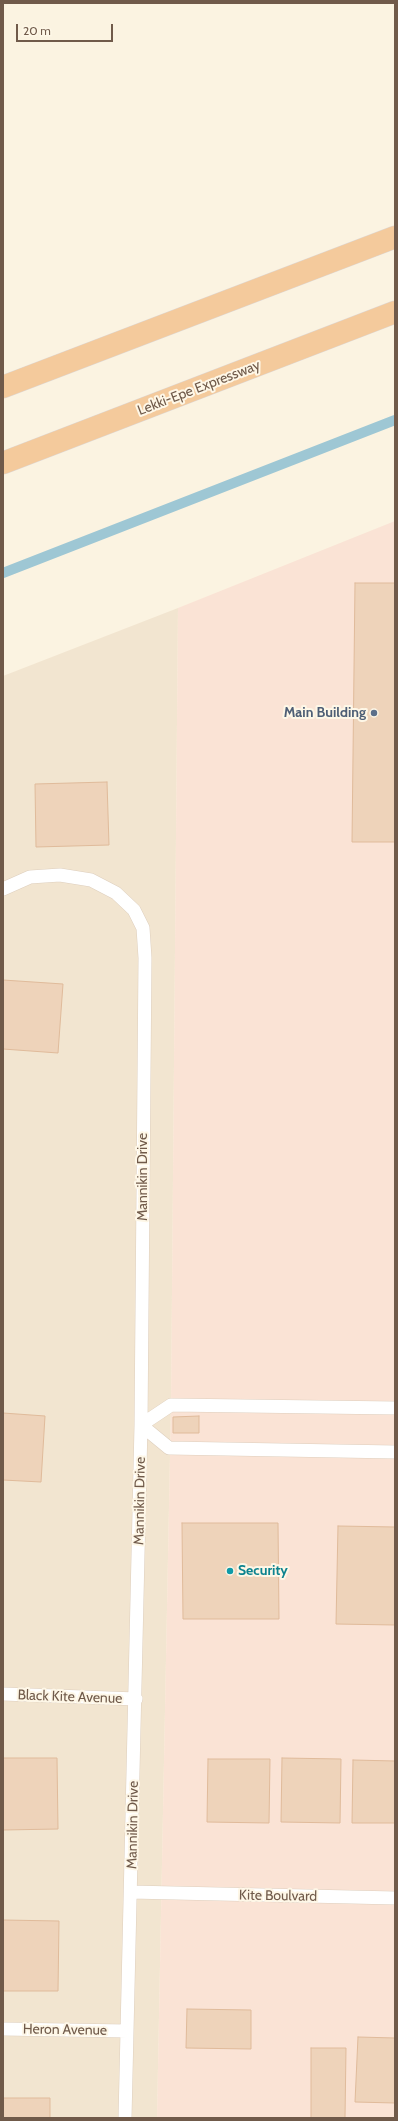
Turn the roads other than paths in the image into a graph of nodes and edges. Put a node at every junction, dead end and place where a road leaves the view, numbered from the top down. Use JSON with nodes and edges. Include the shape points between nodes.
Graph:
{"nodes":[{"id":1,"x":395,"y":237,"type":"edge"},
{"id":2,"x":395,"y":312,"type":"edge"},
{"id":3,"x":3,"y":387,"type":"edge"},
{"id":4,"x":3,"y":463,"type":"edge"},
{"id":5,"x":3,"y":888,"type":"edge"},
{"id":6,"x":395,"y":1408,"type":"edge"},
{"id":7,"x":141,"y":1424,"type":"junction"},
{"id":8,"x":395,"y":1452,"type":"edge"},
{"id":9,"x":3,"y":1694,"type":"edge"},
{"id":10,"x":136,"y":1699,"type":"junction"},
{"id":11,"x":131,"y":1892,"type":"junction"},
{"id":12,"x":395,"y":1898,"type":"edge"},
{"id":13,"x":3,"y":2029,"type":"edge"},
{"id":14,"x":126,"y":2031,"type":"junction"},
{"id":15,"x":125,"y":2118,"type":"edge"}],
"edges":[{"from":1,"to":3,"type":"highway"},
{"from":2,"to":4,"type":"highway","name":"Lekki-Epe Expressway"},
{"from":5,"to":7,"type":"lane","name":"Mannikin Drive","via":[[30,877],[60,875],[91,880],[116,893],[134,910],[143,928],[145,958]]},
{"from":6,"to":7,"type":"lane","via":[[171,1405]]},
{"from":7,"to":8,"type":"lane","via":[[169,1448]]},
{"from":7,"to":10,"type":"lane","name":"Mannikin Drive"},
{"from":9,"to":10,"type":"lane","name":"Black Kite Avenue"},
{"from":10,"to":11,"type":"lane","name":"Mannikin Drive"},
{"from":11,"to":12,"type":"lane","name":"Kite Boulvard"},
{"from":11,"to":14,"type":"lane","name":"Mannikin Drive"},
{"from":13,"to":14,"type":"lane","name":"Heron Avenue"},
{"from":14,"to":15,"type":"lane","name":"Mannikin Drive"}]}
